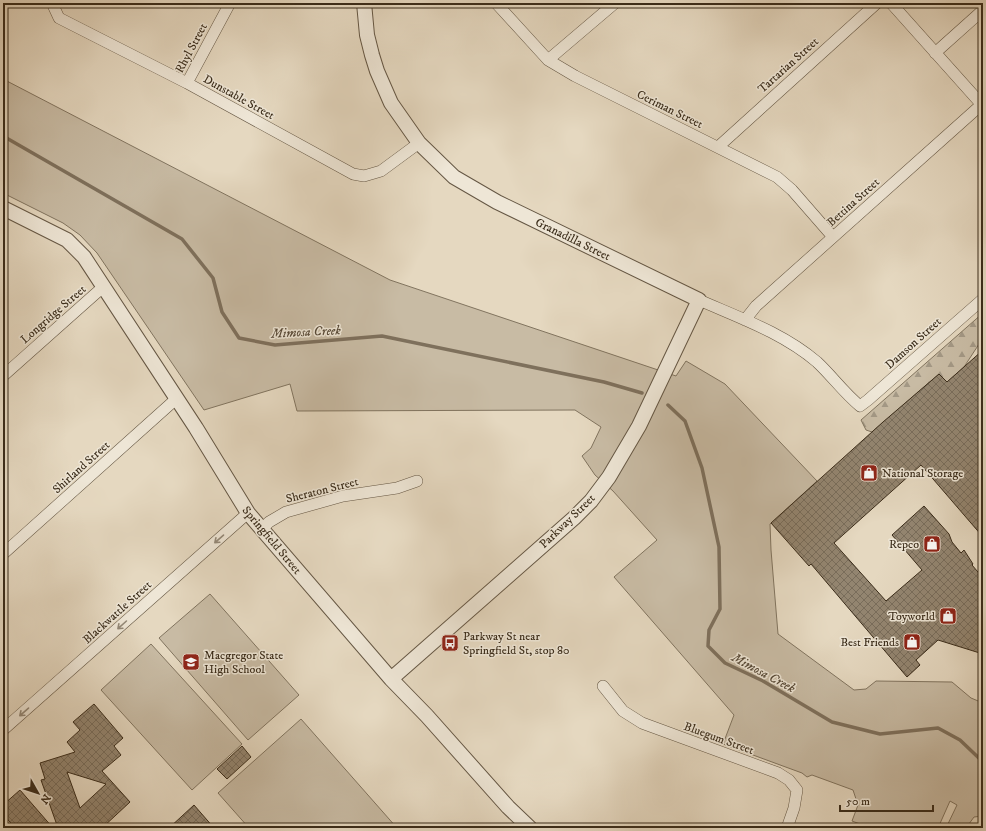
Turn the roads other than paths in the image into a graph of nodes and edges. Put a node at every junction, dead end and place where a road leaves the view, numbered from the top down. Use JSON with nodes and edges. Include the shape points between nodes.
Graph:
{"nodes":[{"id":1,"x":52,"y":3,"type":"edge"},
{"id":2,"x":230,"y":3,"type":"edge"},
{"id":3,"x":364,"y":3,"type":"edge"},
{"id":4,"x":496,"y":3,"type":"edge"},
{"id":5,"x":616,"y":3,"type":"edge"},
{"id":6,"x":876,"y":3,"type":"edge"},
{"id":7,"x":891,"y":3,"type":"edge"},
{"id":8,"x":983,"y":10,"type":"edge"},
{"id":9,"x":936,"y":53,"type":"junction"},
{"id":10,"x":548,"y":60,"type":"junction"},
{"id":11,"x":187,"y":83,"type":"junction"},
{"id":12,"x":982,"y":105,"type":"edge"},
{"id":13,"x":419,"y":142,"type":"junction"},
{"id":14,"x":718,"y":147,"type":"junction"},
{"id":15,"x":3,"y":208,"type":"edge"},
{"id":16,"x":833,"y":237,"type":"junction"},
{"id":17,"x":103,"y":287,"type":"junction"},
{"id":18,"x":983,"y":298,"type":"edge"},
{"id":19,"x":700,"y":300,"type":"junction"},
{"id":20,"x":745,"y":320,"type":"junction"},
{"id":21,"x":3,"y":376,"type":"edge"},
{"id":22,"x":176,"y":399,"type":"junction"},
{"id":23,"x":860,"y":406,"type":"joint"},
{"id":24,"x":417,"y":482,"type":"dead end"},
{"id":25,"x":248,"y":513,"type":"junction"},
{"id":26,"x":262,"y":529,"type":"junction"},
{"id":27,"x":3,"y":554,"type":"edge"},
{"id":28,"x":391,"y":678,"type":"junction"},
{"id":29,"x":603,"y":686,"type":"dead end"},
{"id":30,"x":3,"y":730,"type":"edge"},
{"id":31,"x":530,"y":828,"type":"edge"},
{"id":32,"x":787,"y":828,"type":"edge"}],
"edges":[{"from":1,"to":11,"type":"street","name":"Dunstable Street","via":[[59,18]]},
{"from":2,"to":11,"type":"street","name":"Rhyl Street"},
{"from":3,"to":13,"type":"street","name":"Granadilla Street","via":[[367,35],[377,71],[391,103]]},
{"from":4,"to":10,"type":"street","name":"Ceriman Street"},
{"from":5,"to":10,"type":"street"},
{"from":6,"to":14,"type":"street","name":"Tartarian Street"},
{"from":7,"to":9,"type":"street"},
{"from":8,"to":9,"type":"street"},
{"from":9,"to":12,"type":"street"},
{"from":10,"to":14,"type":"street","name":"Ceriman Street"},
{"from":11,"to":13,"type":"street","name":"Dunstable Street","via":[[353,174],[364,176],[380,171]]},
{"from":12,"to":16,"type":"street","name":"Bettina Street"},
{"from":13,"to":19,"type":"street","name":"Granadilla Street","via":[[454,177],[497,202]]},
{"from":14,"to":16,"type":"street","name":"Ceriman Street","via":[[777,177],[792,190]]},
{"from":15,"to":17,"type":"street","name":"Springfield Street","via":[[67,240],[84,257]]},
{"from":16,"to":20,"type":"street","name":"Bettina Street","via":[[756,306]]},
{"from":17,"to":21,"type":"street","name":"Longridge Street"},
{"from":17,"to":22,"type":"street","name":"Springfield Street"},
{"from":18,"to":23,"type":"street","name":"Damson Street"},
{"from":19,"to":20,"type":"street","name":"Granadilla Street"},
{"from":19,"to":28,"type":"street","name":"Parkway Street","via":[[639,426],[609,477],[591,501]]},
{"from":20,"to":23,"type":"street","name":"Granadilla Street","via":[[801,350],[817,362]]},
{"from":22,"to":25,"type":"street","name":"Springfield Street"},
{"from":22,"to":27,"type":"street","name":"Shirland Street"},
{"from":24,"to":26,"type":"street","name":"Sheraton Street","via":[[397,488],[343,496],[286,512]]},
{"from":25,"to":26,"type":"street","name":"Springfield Street"},
{"from":25,"to":30,"type":"street","name":"Blackwattle Street","one_way":true},
{"from":26,"to":28,"type":"street","name":"Springfield Street"},
{"from":28,"to":31,"type":"street","name":"Springfield Street"},
{"from":29,"to":32,"type":"street","name":"Bluegum Street","via":[[624,711],[642,723],[778,773],[789,780],[797,790]]}]}
